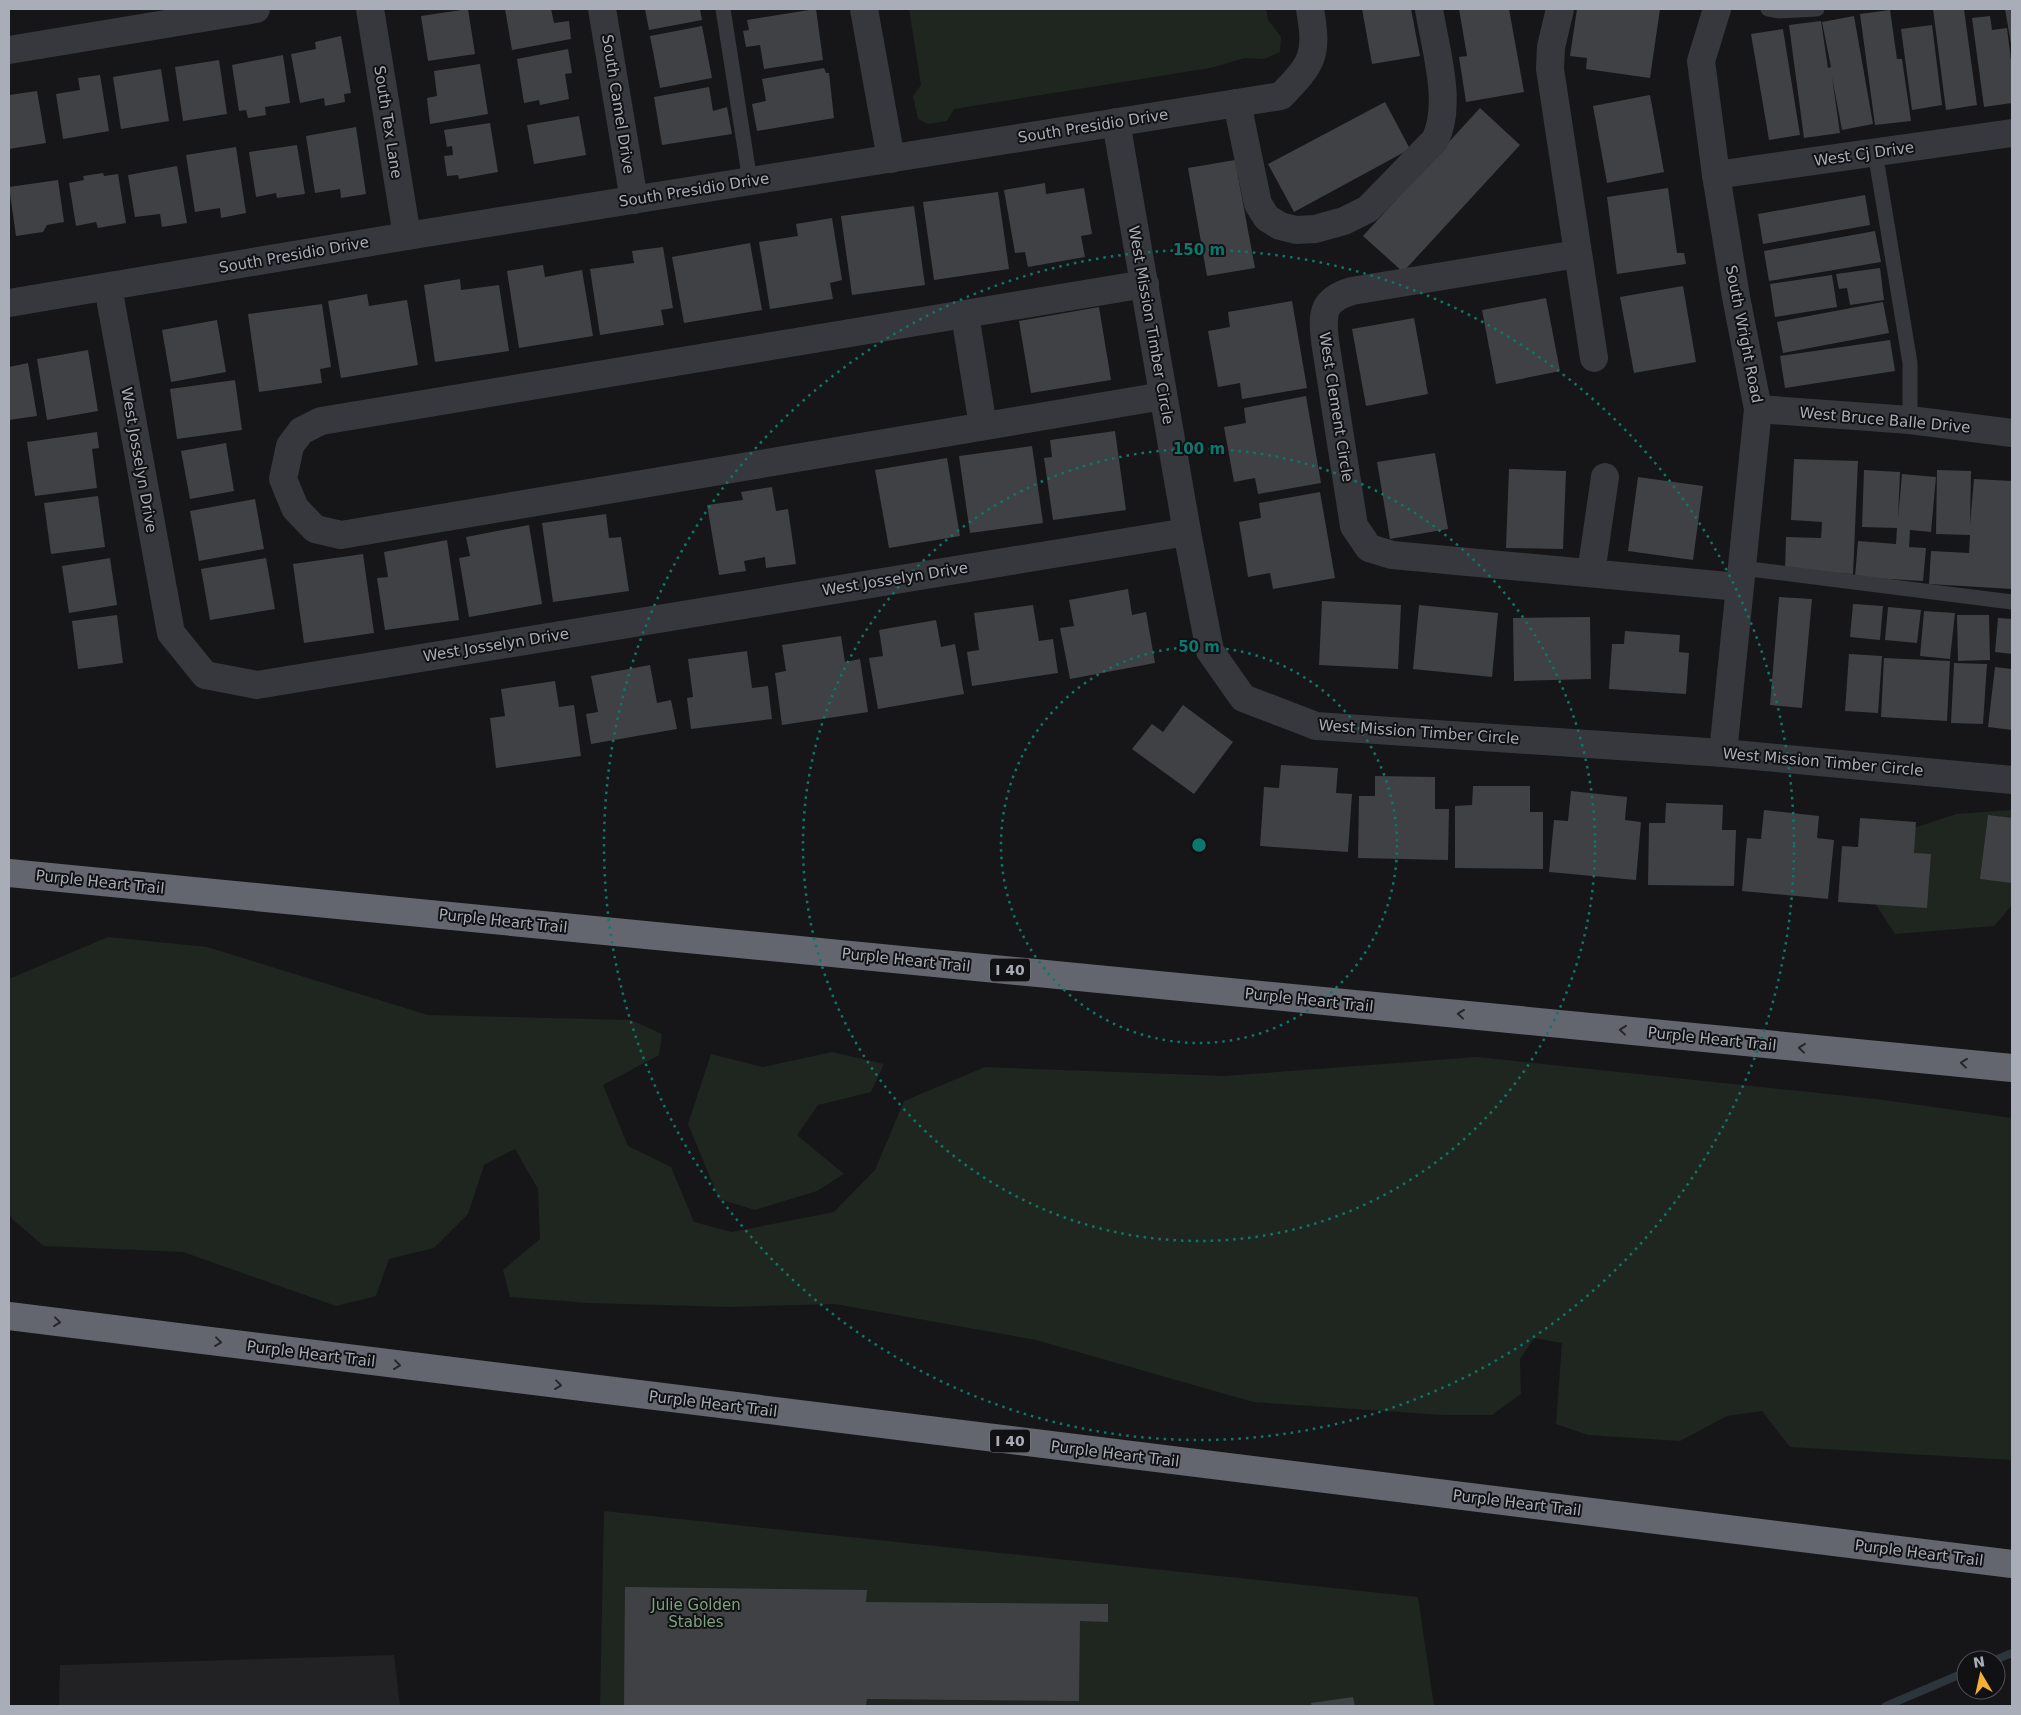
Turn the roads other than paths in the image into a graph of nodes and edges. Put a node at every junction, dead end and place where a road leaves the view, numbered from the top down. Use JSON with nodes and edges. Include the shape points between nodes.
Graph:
{"nodes":[{"id":1,"x":256,"y":9,"type":"edge"},
{"id":2,"x":370,"y":9,"type":"edge"},
{"id":3,"x":602,"y":9,"type":"edge"},
{"id":4,"x":723,"y":9,"type":"edge"},
{"id":5,"x":864,"y":9,"type":"edge"},
{"id":6,"x":1310,"y":9,"type":"edge"},
{"id":7,"x":1429,"y":9,"type":"edge"},
{"id":8,"x":1560,"y":9,"type":"edge"},
{"id":9,"x":1717,"y":9,"type":"edge"},
{"id":10,"x":1768,"y":9,"type":"edge"},
{"id":11,"x":1817,"y":9,"type":"edge"},
{"id":12,"x":9,"y":50,"type":"edge"},
{"id":13,"x":1237,"y":103,"type":"junction"},
{"id":14,"x":1116,"y":122,"type":"junction"},
{"id":15,"x":2012,"y":133,"type":"edge"},
{"id":16,"x":1875,"y":152,"type":"junction"},
{"id":17,"x":891,"y":160,"type":"junction"},
{"id":18,"x":1716,"y":175,"type":"junction"},
{"id":19,"x":750,"y":181,"type":"junction"},
{"id":20,"x":634,"y":200,"type":"junction"},
{"id":21,"x":407,"y":236,"type":"junction"},
{"id":22,"x":1577,"y":254,"type":"junction"},
{"id":23,"x":1145,"y":284,"type":"junction"},
{"id":24,"x":108,"y":287,"type":"junction"},
{"id":25,"x":9,"y":303,"type":"edge"},
{"id":26,"x":964,"y":315,"type":"junction"},
{"id":27,"x":1594,"y":358,"type":"dead end"},
{"id":28,"x":1163,"y":396,"type":"junction"},
{"id":29,"x":1758,"y":409,"type":"junction"},
{"id":30,"x":1910,"y":420,"type":"junction"},
{"id":31,"x":983,"y":426,"type":"junction"},
{"id":32,"x":2012,"y":432,"type":"edge"},
{"id":33,"x":1606,"y":477,"type":"dead end"},
{"id":34,"x":1187,"y":532,"type":"junction"},
{"id":35,"x":1591,"y":573,"type":"junction"},
{"id":36,"x":1740,"y":578,"type":"junction"},
{"id":37,"x":2012,"y":602,"type":"edge"},
{"id":38,"x":1723,"y":753,"type":"junction"},
{"id":39,"x":2012,"y":780,"type":"edge"},
{"id":40,"x":9,"y":873,"type":"edge"},
{"id":41,"x":2012,"y":1068,"type":"edge"},
{"id":42,"x":9,"y":1316,"type":"edge"},
{"id":43,"x":2012,"y":1564,"type":"edge"}],
"edges":[{"from":1,"to":12,"type":"street"},
{"from":2,"to":21,"type":"street","name":"South Tex Lane"},
{"from":3,"to":20,"type":"street","name":"South Camel Drive"},
{"from":4,"to":19,"type":"lane"},
{"from":5,"to":17,"type":"street"},
{"from":6,"to":13,"type":"street","name":"South Presidio Drive","via":[[1314,43],[1308,68],[1282,96]]},
{"from":7,"to":13,"type":"street","via":[[1444,105],[1441,129],[1435,140],[1368,209],[1344,221],[1315,229],[1296,230],[1267,218],[1258,204]]},
{"from":8,"to":22,"type":"street","via":[[1551,47],[1550,69]]},
{"from":9,"to":18,"type":"street","name":"South Wright Road","via":[[1701,61]]},
{"from":10,"to":11,"type":"lane"},
{"from":13,"to":14,"type":"street","name":"South Presidio Drive"},
{"from":14,"to":17,"type":"street","name":"South Presidio Drive"},
{"from":14,"to":23,"type":"street","name":"West Mission Timber Circle"},
{"from":15,"to":16,"type":"street","name":"West Cj Drive"},
{"from":16,"to":18,"type":"street","name":"West Cj Drive"},
{"from":16,"to":30,"type":"lane","via":[[1910,363]]},
{"from":17,"to":19,"type":"street","name":"South Presidio Drive"},
{"from":18,"to":29,"type":"street","name":"South Wright Road"},
{"from":19,"to":20,"type":"street","name":"South Presidio Drive"},
{"from":20,"to":21,"type":"street","name":"South Presidio Drive"},
{"from":21,"to":24,"type":"street","name":"South Presidio Drive"},
{"from":22,"to":27,"type":"street"},
{"from":22,"to":35,"type":"street","name":"West Clement Circle","via":[[1352,291],[1338,295],[1327,305],[1322,318],[1354,526],[1369,548],[1392,555]]},
{"from":23,"to":26,"type":"street"},
{"from":23,"to":28,"type":"street","name":"West Mission Timber Circle"},
{"from":24,"to":25,"type":"street","name":"South Presidio Drive"},
{"from":24,"to":34,"type":"street","name":"West Josselyn Drive","via":[[170,633],[205,675],[257,684]]},
{"from":26,"to":31,"type":"street"},
{"from":26,"to":31,"type":"street","via":[[321,421],[301,430],[290,446],[283,479],[295,508],[314,529],[341,535]]},
{"from":28,"to":31,"type":"street"},
{"from":28,"to":34,"type":"street","name":"West Mission Timber Circle"},
{"from":29,"to":30,"type":"street","name":"West Bruce Balle Drive"},
{"from":29,"to":36,"type":"street","name":"South Wright Road"},
{"from":30,"to":32,"type":"street","name":"West Bruce Balle Drive"},
{"from":33,"to":35,"type":"street"},
{"from":34,"to":38,"type":"street","name":"West Mission Timber Circle","via":[[1210,651],[1243,698],[1316,726]]},
{"from":35,"to":36,"type":"street","name":"West Clement Circle"},
{"from":36,"to":37,"type":"lane"},
{"from":36,"to":38,"type":"street","name":"South Wright Road"},
{"from":38,"to":39,"type":"street","name":"West Mission Timber Circle"},
{"from":41,"to":40,"type":"highway","name":"Purple Heart Trail","number":"I 40","one_way":true},
{"from":42,"to":43,"type":"highway","name":"Purple Heart Trail","number":"I 40","one_way":true}]}
